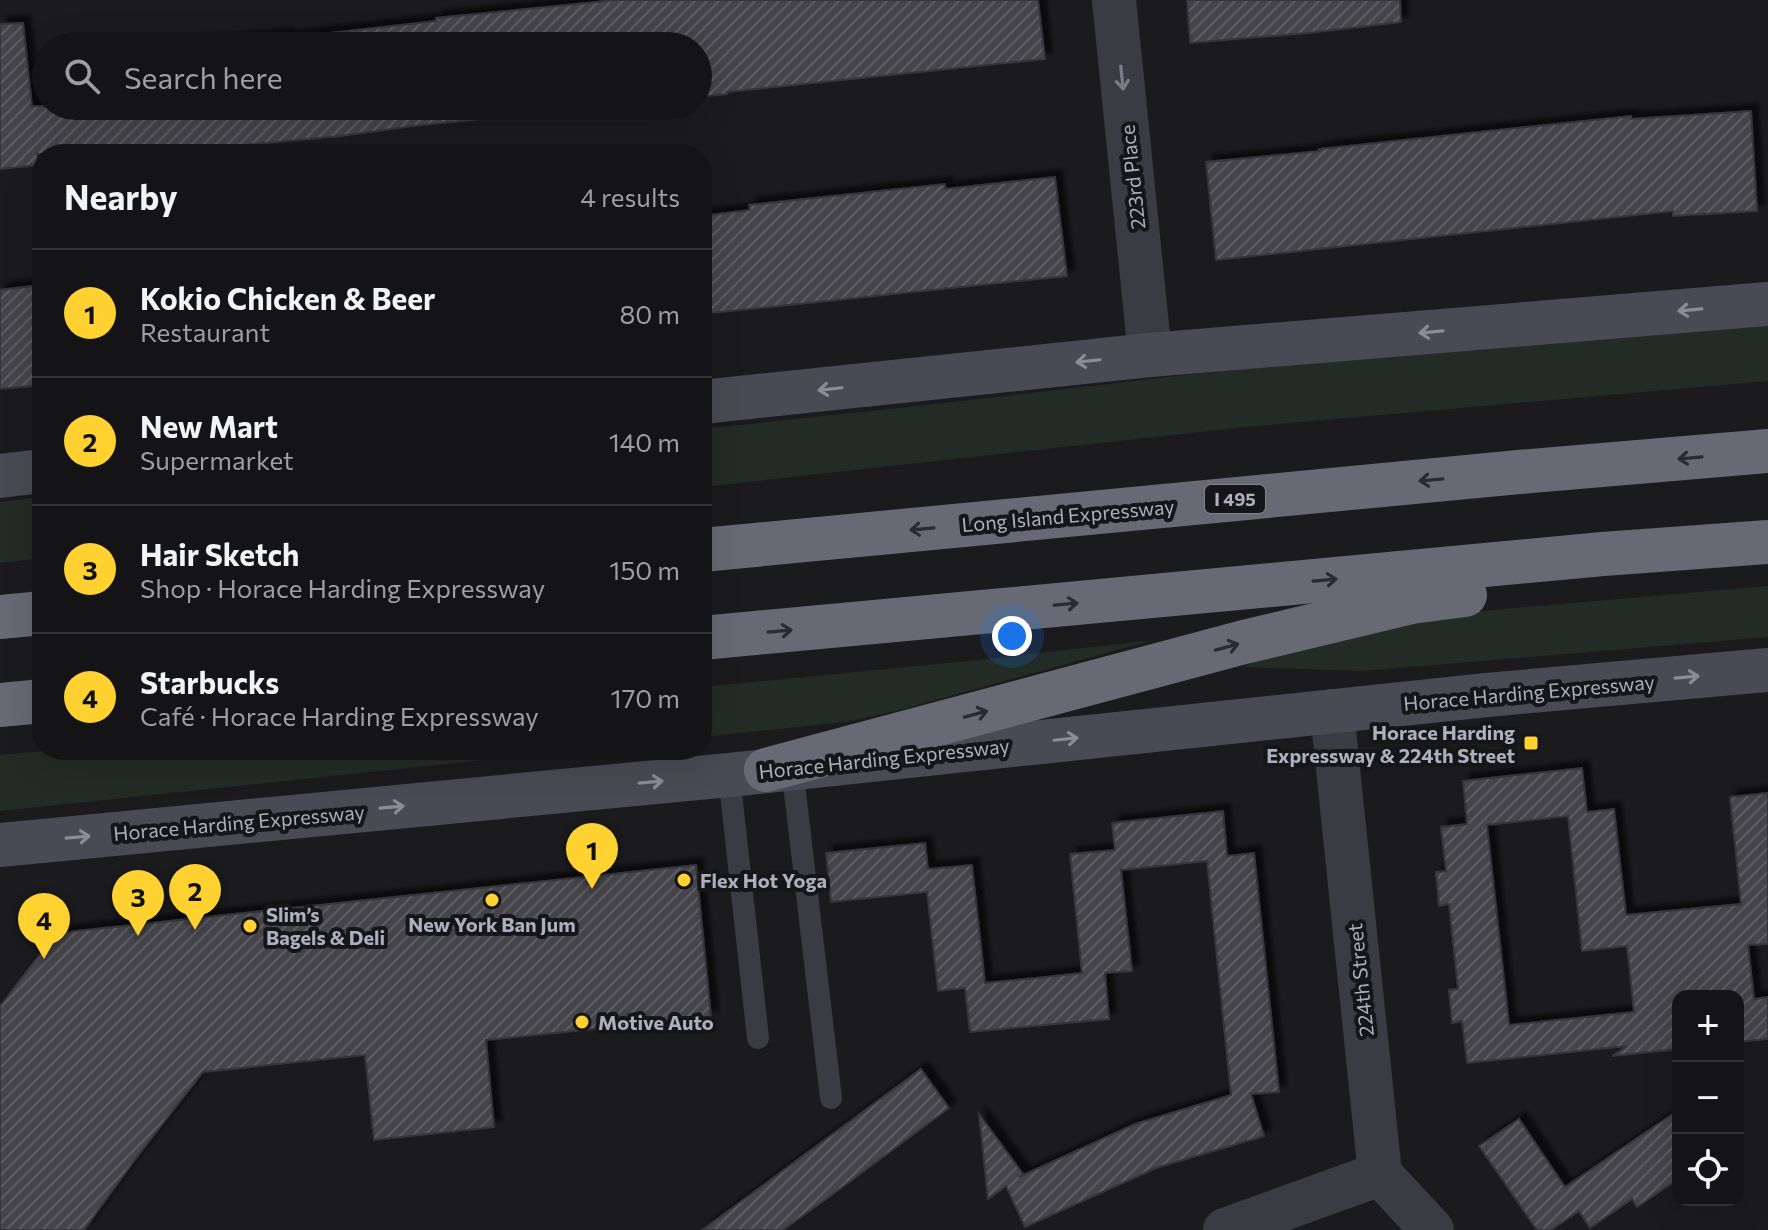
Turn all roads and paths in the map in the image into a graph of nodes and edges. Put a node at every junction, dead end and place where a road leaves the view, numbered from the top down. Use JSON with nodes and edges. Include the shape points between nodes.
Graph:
{"nodes":[{"id":1,"x":1114,"y":0,"type":"edge"},
{"id":2,"x":1768,"y":304,"type":"edge"},
{"id":3,"x":1150,"y":355,"type":"junction"},
{"id":4,"x":712,"y":401,"type":"edge"},
{"id":5,"x":1768,"y":451,"type":"edge"},
{"id":6,"x":32,"y":472,"type":"edge"},
{"id":7,"x":0,"y":476,"type":"edge"},
{"id":8,"x":1768,"y":542,"type":"edge"},
{"id":9,"x":712,"y":549,"type":"edge"},
{"id":10,"x":1768,"y":549,"type":"edge"},
{"id":11,"x":32,"y":614,"type":"edge"},
{"id":12,"x":0,"y":617,"type":"edge"},
{"id":13,"x":712,"y":637,"type":"edge"},
{"id":14,"x":1768,"y":670,"type":"edge"},
{"id":15,"x":32,"y":702,"type":"edge"},
{"id":16,"x":0,"y":705,"type":"edge"},
{"id":17,"x":1332,"y":711,"type":"junction"},
{"id":18,"x":762,"y":771,"type":"junction"},
{"id":19,"x":0,"y":845,"type":"edge"},
{"id":20,"x":758,"y":1038,"type":"dead end"},
{"id":21,"x":831,"y":1098,"type":"dead end"},
{"id":22,"x":1380,"y":1174,"type":"junction"},
{"id":23,"x":1225,"y":1230,"type":"edge"},
{"id":24,"x":1432,"y":1230,"type":"edge"}],
"edges":[{"from":1,"to":3,"type":"street","name":"223rd Place","one_way":true},
{"from":2,"to":3,"type":"main road","one_way":true},
{"from":3,"to":4,"type":"main road","one_way":true},
{"from":5,"to":9,"type":"highway","name":"Long Island Expressway","number":"I 495","one_way":true},
{"from":6,"to":7,"type":"main road"},
{"from":13,"to":8,"type":"highway","one_way":true},
{"from":18,"to":10,"type":"highway","one_way":true,"via":[[1411,602],[1642,574]]},
{"from":11,"to":12,"type":"highway"},
{"from":17,"to":14,"type":"main road","name":"Horace Harding Expressway","one_way":true},
{"from":15,"to":16,"type":"highway"},
{"from":18,"to":17,"type":"main road","name":"Horace Harding Expressway","one_way":true},
{"from":17,"to":22,"type":"street","name":"224th Street"},
{"from":19,"to":18,"type":"main road","name":"Horace Harding Expressway","one_way":true},
{"from":18,"to":20,"type":"lane"},
{"from":18,"to":21,"type":"lane"},
{"from":22,"to":23,"type":"street"},
{"from":22,"to":24,"type":"street"}]}
